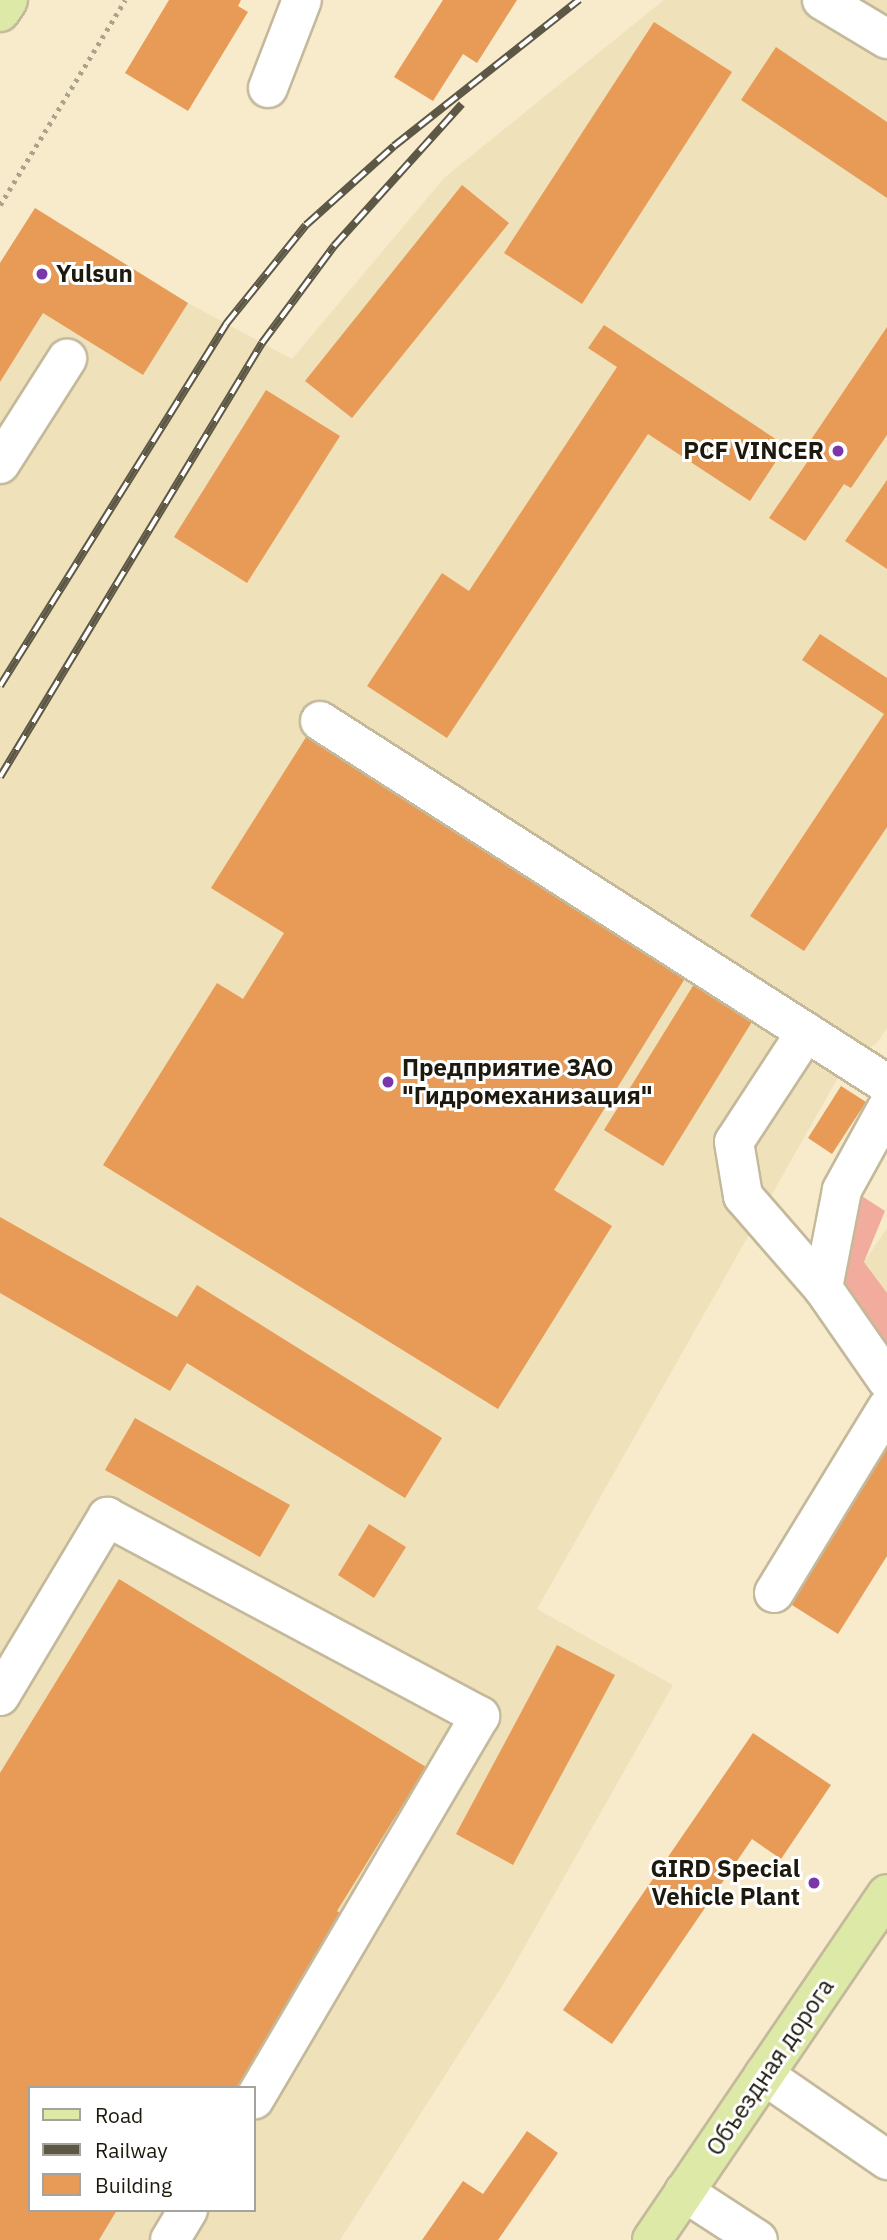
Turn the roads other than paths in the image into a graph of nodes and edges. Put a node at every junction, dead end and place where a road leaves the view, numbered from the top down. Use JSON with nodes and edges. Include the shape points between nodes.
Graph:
{"nodes":[{"id":1,"x":8,"y":0,"type":"edge"},
{"id":2,"x":302,"y":0,"type":"edge"},
{"id":3,"x":822,"y":0,"type":"edge"},
{"id":4,"x":0,"y":12,"type":"edge"},
{"id":5,"x":887,"y":39,"type":"edge"},
{"id":6,"x":268,"y":88,"type":"dead end"},
{"id":7,"x":67,"y":359,"type":"dead end"},
{"id":8,"x":0,"y":464,"type":"edge"},
{"id":9,"x":320,"y":721,"type":"dead end"},
{"id":10,"x":806,"y":1032,"type":"junction"},
{"id":11,"x":887,"y":1084,"type":"edge"},
{"id":12,"x":887,"y":1108,"type":"edge"},
{"id":13,"x":823,"y":1288,"type":"junction"},
{"id":14,"x":887,"y":1380,"type":"edge"},
{"id":15,"x":887,"y":1408,"type":"edge"},
{"id":16,"x":774,"y":1593,"type":"dead end"},
{"id":17,"x":0,"y":1696,"type":"edge"},
{"id":18,"x":887,"y":1894,"type":"edge"},
{"id":19,"x":764,"y":2076,"type":"junction"},
{"id":20,"x":256,"y":2096,"type":"edge"},
{"id":21,"x":887,"y":2160,"type":"edge"},
{"id":22,"x":684,"y":2192,"type":"junction"},
{"id":23,"x":187,"y":2212,"type":"edge"},
{"id":24,"x":170,"y":2240,"type":"edge"},
{"id":25,"x":652,"y":2240,"type":"edge"},
{"id":26,"x":758,"y":2240,"type":"edge"}],
"edges":[{"from":1,"to":4,"type":"main road"},
{"from":2,"to":6,"type":"lane"},
{"from":3,"to":5,"type":"lane"},
{"from":7,"to":8,"type":"lane"},
{"from":9,"to":10,"type":"lane"},
{"from":10,"to":11,"type":"lane"},
{"from":10,"to":13,"type":"lane","via":[[734,1142],[743,1196]]},
{"from":12,"to":13,"type":"lane","via":[[842,1190]]},
{"from":13,"to":14,"type":"lane"},
{"from":15,"to":16,"type":"lane"},
{"from":17,"to":20,"type":"lane","via":[[107,1517],[480,1716]]},
{"from":18,"to":19,"type":"main road","name":"Объездная дорога"},
{"from":19,"to":21,"type":"lane"},
{"from":19,"to":22,"type":"main road","name":"Объездная дорога"},
{"from":22,"to":25,"type":"main road","name":"Объездная дорога"},
{"from":22,"to":26,"type":"lane"},
{"from":23,"to":24,"type":"lane"}]}
